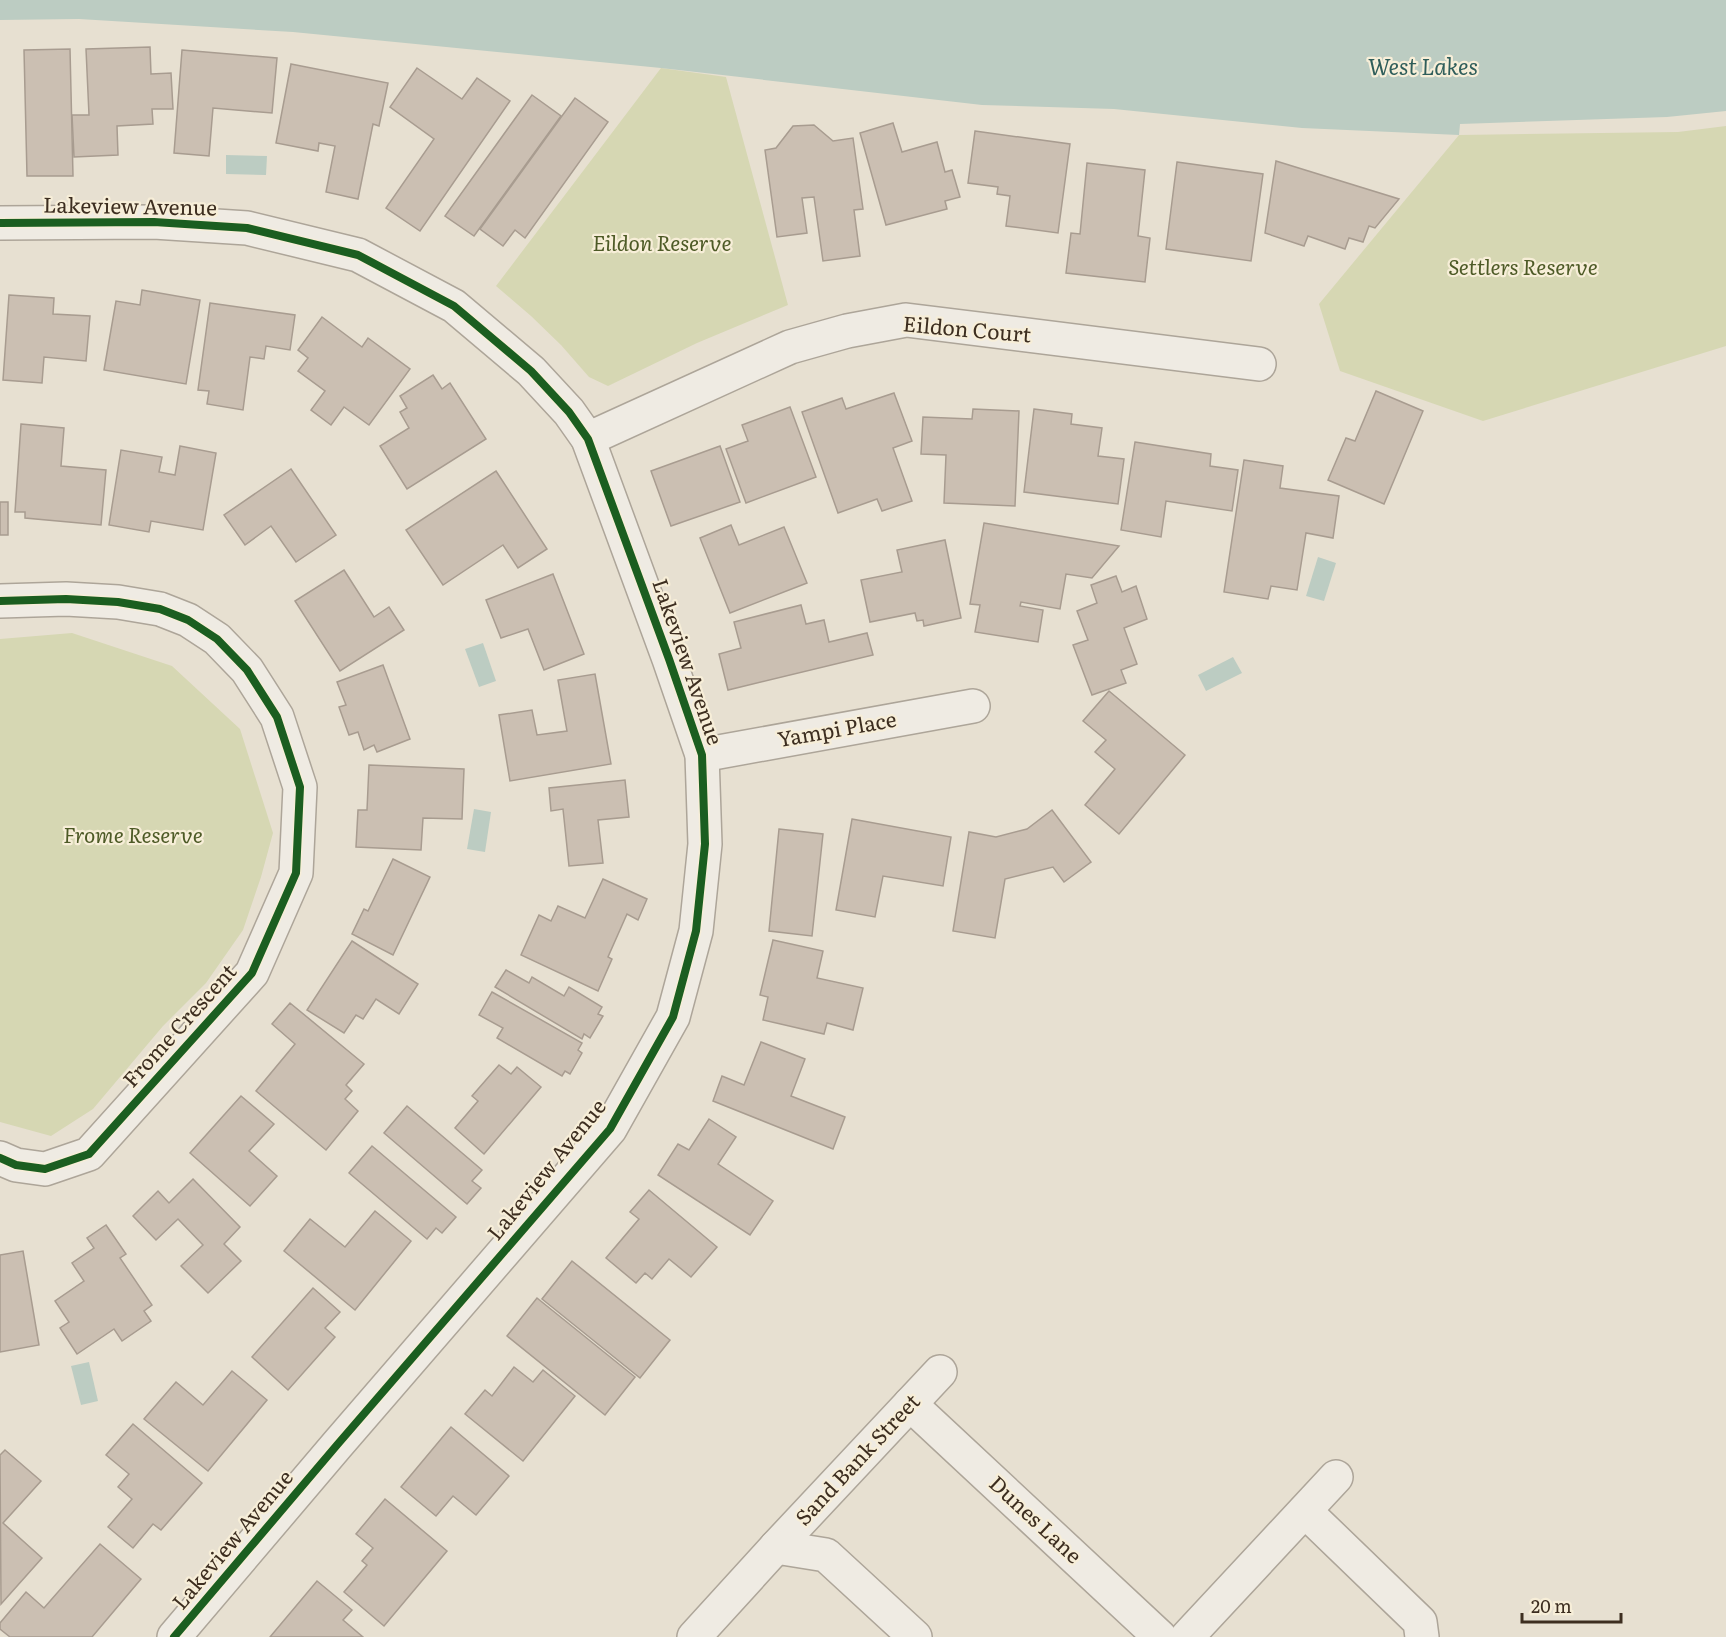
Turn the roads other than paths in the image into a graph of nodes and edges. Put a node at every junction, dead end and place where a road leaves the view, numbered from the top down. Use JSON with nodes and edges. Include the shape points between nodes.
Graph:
{"nodes":[{"id":1,"x":0,"y":223,"type":"edge"},
{"id":2,"x":1259,"y":364,"type":"dead end"},
{"id":3,"x":588,"y":439,"type":"junction"},
{"id":4,"x":0,"y":601,"type":"edge"},
{"id":5,"x":973,"y":706,"type":"dead end"},
{"id":6,"x":702,"y":755,"type":"junction"},
{"id":7,"x":0,"y":1158,"type":"edge"},
{"id":8,"x":940,"y":1372,"type":"dead end"},
{"id":9,"x":910,"y":1404,"type":"junction"},
{"id":10,"x":1336,"y":1477,"type":"dead end"},
{"id":11,"x":1305,"y":1510,"type":"junction"},
{"id":12,"x":776,"y":1547,"type":"junction"},
{"id":13,"x":174,"y":1637,"type":"edge"},
{"id":14,"x":694,"y":1637,"type":"edge"},
{"id":15,"x":915,"y":1637,"type":"edge"},
{"id":16,"x":1160,"y":1637,"type":"edge"},
{"id":17,"x":1187,"y":1637,"type":"edge"},
{"id":18,"x":1422,"y":1637,"type":"edge"}],
"edges":[{"from":1,"to":3,"type":"street","name":"Lakeview Avenue","via":[[154,222],[247,228],[358,255],[454,306],[531,371]]},
{"from":2,"to":3,"type":"street","name":"Eildon Court","via":[[906,320],[790,347]]},
{"from":3,"to":6,"type":"street","name":"Lakeview Avenue"},
{"from":4,"to":7,"type":"street","name":"Frome Crescent","via":[[118,602],[160,609],[198,627],[217,639],[247,670],[277,717],[300,787],[296,873],[252,974],[89,1154],[45,1168],[16,1165]]},
{"from":5,"to":6,"type":"street","name":"Yampi Place"},
{"from":6,"to":13,"type":"street","name":"Lakeview Avenue","via":[[705,844],[696,932],[673,1017],[610,1129]]},
{"from":8,"to":9,"type":"street","name":"Sand Bank Street"},
{"from":9,"to":12,"type":"street","name":"Sand Bank Street"},
{"from":9,"to":16,"type":"street","name":"Dunes Lane"},
{"from":10,"to":11,"type":"street"},
{"from":11,"to":17,"type":"street"},
{"from":11,"to":18,"type":"street","via":[[1420,1622]]},
{"from":12,"to":14,"type":"street","name":"Sand Bank Street"},
{"from":12,"to":15,"type":"street","via":[[826,1555]]}]}
